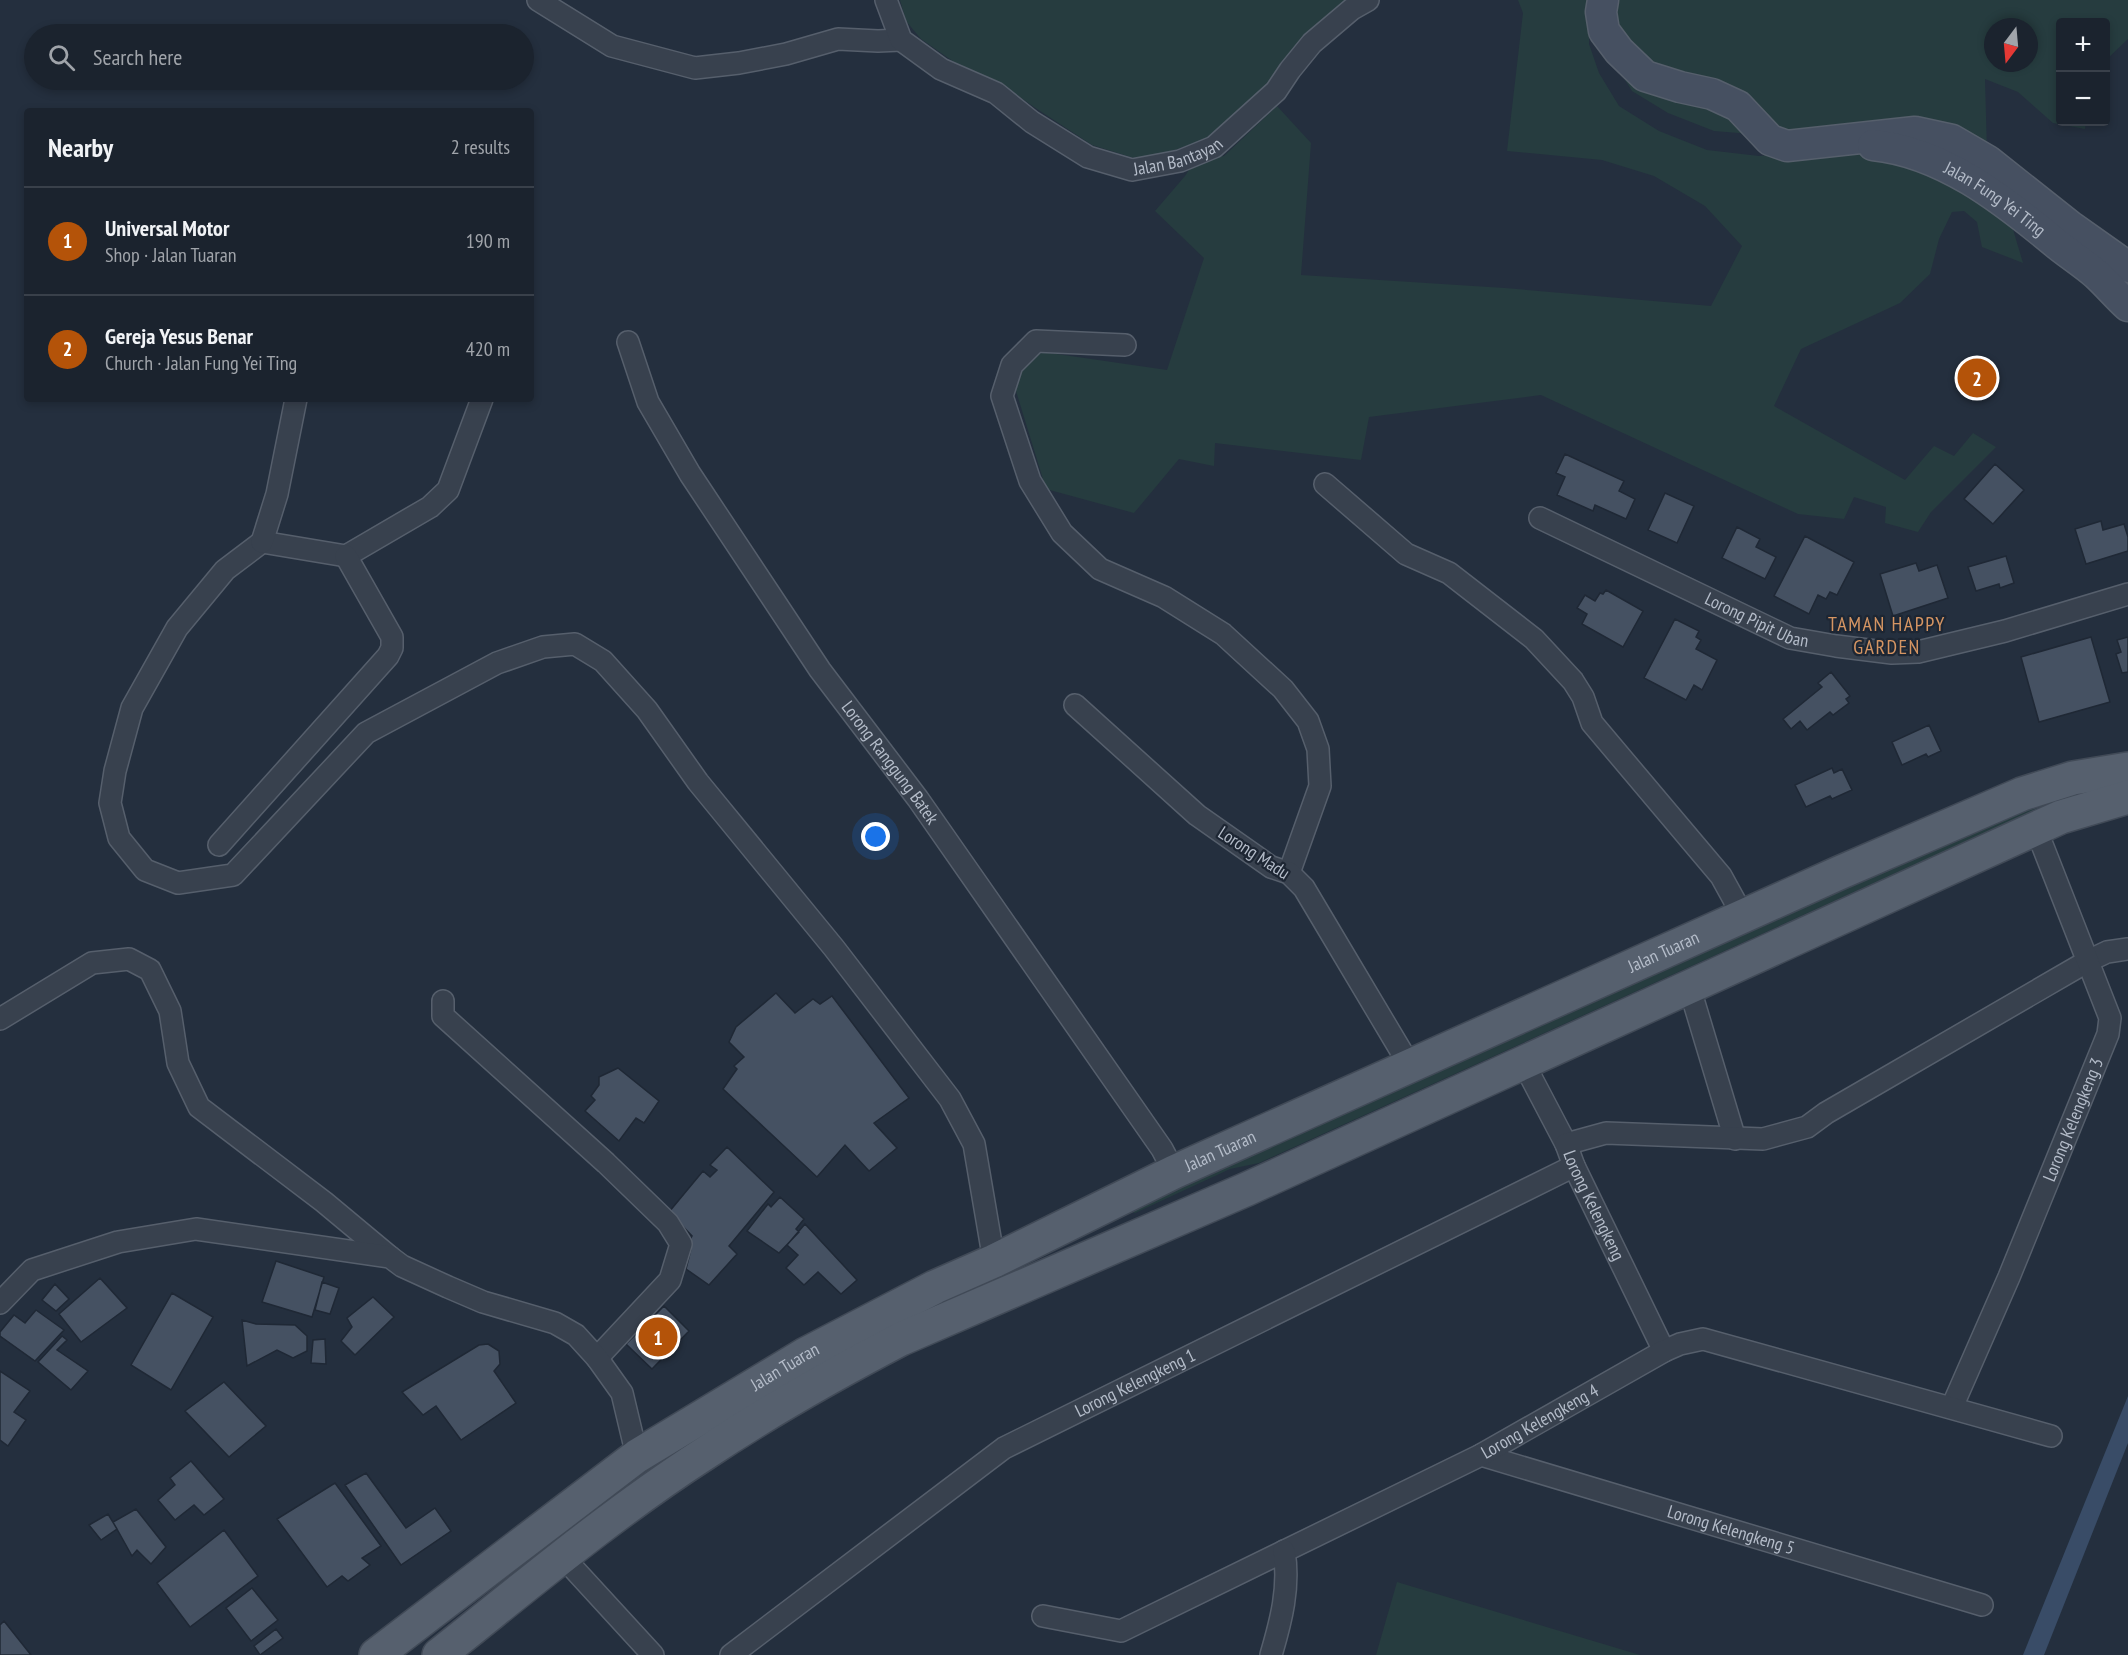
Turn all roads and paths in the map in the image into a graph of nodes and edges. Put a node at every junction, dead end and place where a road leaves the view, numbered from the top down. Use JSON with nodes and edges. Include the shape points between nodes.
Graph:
{"nodes":[{"id":1,"x":538,"y":0,"type":"edge"},
{"id":2,"x":886,"y":0,"type":"edge"},
{"id":3,"x":1368,"y":0,"type":"edge"},
{"id":4,"x":1604,"y":0,"type":"edge"},
{"id":5,"x":901,"y":39,"type":"junction"},
{"id":6,"x":1962,"y":161,"type":"junction"},
{"id":7,"x":2128,"y":267,"type":"edge"},
{"id":8,"x":2128,"y":306,"type":"edge"},
{"id":9,"x":628,"y":342,"type":"dead end"},
{"id":10,"x":1125,"y":345,"type":"dead end"},
{"id":11,"x":295,"y":402,"type":"edge"},
{"id":12,"x":481,"y":402,"type":"edge"},
{"id":13,"x":1325,"y":484,"type":"dead end"},
{"id":14,"x":1540,"y":518,"type":"dead end"},
{"id":15,"x":262,"y":542,"type":"junction"},
{"id":16,"x":346,"y":556,"type":"junction"},
{"id":17,"x":2128,"y":594,"type":"edge"},
{"id":18,"x":1075,"y":705,"type":"dead end"},
{"id":19,"x":2128,"y":769,"type":"edge"},
{"id":20,"x":2128,"y":797,"type":"edge"},
{"id":21,"x":2036,"y":829,"type":"junction"},
{"id":22,"x":219,"y":845,"type":"dead end"},
{"id":23,"x":1288,"y":873,"type":"junction"},
{"id":24,"x":1743,"y":916,"type":"junction"},
{"id":25,"x":2128,"y":949,"type":"edge"},
{"id":26,"x":2088,"y":961,"type":"junction"},
{"id":27,"x":1689,"y":986,"type":"junction"},
{"id":28,"x":443,"y":1002,"type":"dead end"},
{"id":29,"x":0,"y":1019,"type":"edge"},
{"id":30,"x":1523,"y":1062,"type":"junction"},
{"id":31,"x":1410,"y":1066,"type":"junction"},
{"id":32,"x":1736,"y":1138,"type":"junction"},
{"id":33,"x":1566,"y":1144,"type":"junction"},
{"id":34,"x":1574,"y":1166,"type":"junction"},
{"id":35,"x":1174,"y":1172,"type":"junction"},
{"id":36,"x":1247,"y":1189,"type":"junction"},
{"id":37,"x":1130,"y":1193,"type":"junction"},
{"id":38,"x":390,"y":1257,"type":"junction"},
{"id":39,"x":994,"y":1261,"type":"junction"},
{"id":40,"x":0,"y":1303,"type":"edge"},
{"id":41,"x":1664,"y":1351,"type":"junction"},
{"id":42,"x":597,"y":1358,"type":"junction"},
{"id":43,"x":1952,"y":1407,"type":"junction"},
{"id":44,"x":2051,"y":1436,"type":"dead end"},
{"id":45,"x":637,"y":1455,"type":"junction"},
{"id":46,"x":1481,"y":1455,"type":"junction"},
{"id":47,"x":1284,"y":1551,"type":"junction"},
{"id":48,"x":563,"y":1557,"type":"junction"},
{"id":49,"x":1982,"y":1605,"type":"dead end"},
{"id":50,"x":1043,"y":1616,"type":"dead end"},
{"id":51,"x":376,"y":1655,"type":"edge"},
{"id":52,"x":439,"y":1655,"type":"edge"},
{"id":53,"x":653,"y":1655,"type":"edge"},
{"id":54,"x":731,"y":1655,"type":"edge"},
{"id":55,"x":1271,"y":1655,"type":"edge"}],
"edges":[{"from":1,"to":5,"type":"street","via":[[612,46],[695,68],[786,54],[838,39]]},
{"from":2,"to":5,"type":"street"},
{"from":3,"to":5,"type":"street","name":"Jalan Bantayan","via":[[1312,44],[1276,91],[1214,147],[1180,161],[1132,170],[1088,157],[1032,122],[996,93],[941,69]]},
{"from":4,"to":6,"type":"street","name":"Jalan Fung Yei Ting","via":[[1604,30],[1619,51],[1646,76],[1713,94],[1738,106],[1770,140],[1787,146],[1837,141],[1888,146]]},
{"from":6,"to":7,"type":"street","name":"Jalan Fung Yei Ting","via":[[1988,161]]},
{"from":6,"to":8,"type":"street","name":"Jalan Fung Yei Ting","via":[[1983,188],[2096,274]]},
{"from":9,"to":35,"type":"street","name":"Lorong Ranggung Batek","via":[[648,402],[690,474],[820,670],[918,799],[1162,1149]]},
{"from":10,"to":23,"type":"street","via":[[1036,341],[1012,365],[1002,396],[1030,481],[1062,533],[1100,568],[1164,597],[1224,634],[1283,689],[1308,721],[1318,749],[1320,786]]},
{"from":11,"to":15,"type":"street","via":[[277,494]]},
{"from":12,"to":16,"type":"street","via":[[448,490],[430,507]]},
{"from":13,"to":24,"type":"street","via":[[1406,554],[1449,573],[1534,639],[1573,681],[1592,723],[1721,876]]},
{"from":14,"to":17,"type":"street","name":"Lorong Pipit Uban","via":[[1790,638],[1836,646],[1918,652]]},
{"from":15,"to":16,"type":"street"},
{"from":15,"to":39,"type":"street","via":[[225,570],[177,628],[132,708],[110,802],[120,838],[145,870],[178,883],[233,875],[366,733],[497,663],[543,647],[575,644],[603,661],[647,710],[698,782],[834,948],[950,1099],[974,1144]]},
{"from":16,"to":22,"type":"street","via":[[392,637],[392,648]]},
{"from":18,"to":23,"type":"street","name":"Lorong Madu","via":[[1197,815],[1271,867]]},
{"from":19,"to":24,"type":"main road","name":"Jalan Tuaran","via":[[2073,778],[2022,794]]},
{"from":20,"to":21,"type":"main road","name":"Jalan Tuaran","via":[[2061,817]]},
{"from":21,"to":26,"type":"street","name":"Lorong Kelengkeng 3"},
{"from":21,"to":27,"type":"main road","name":"Jalan Tuaran"},
{"from":23,"to":31,"type":"street","name":"Lorong Madu","via":[[1304,888]]},
{"from":24,"to":31,"type":"main road","name":"Jalan Tuaran"},
{"from":25,"to":26,"type":"street","via":[[2107,952]]},
{"from":26,"to":32,"type":"street","via":[[1807,1127],[1763,1139]]},
{"from":26,"to":43,"type":"street","name":"Lorong Kelengkeng 3","via":[[2110,1018],[2108,1034]]},
{"from":27,"to":30,"type":"main road","name":"Jalan Tuaran"},
{"from":27,"to":32,"type":"street"},
{"from":28,"to":42,"type":"street","via":[[443,1016],[668,1222],[681,1244],[670,1280]]},
{"from":29,"to":38,"type":"street","via":[[92,963],[129,959],[150,970],[170,1011],[178,1063],[198,1107]]},
{"from":30,"to":33,"type":"street","name":"Lorong Kelengkeng"},
{"from":30,"to":36,"type":"main road","name":"Jalan Tuaran"},
{"from":31,"to":35,"type":"main road","name":"Jalan Tuaran"},
{"from":32,"to":33,"type":"street","via":[[1606,1133]]},
{"from":33,"to":34,"type":"street","name":"Lorong Kelengkeng"},
{"from":34,"to":41,"type":"street","name":"Lorong Kelengkeng"},
{"from":34,"to":54,"type":"street","name":"Lorong Kelengkeng 1","via":[[1004,1448]]},
{"from":35,"to":37,"type":"main road","name":"Jalan Tuaran"},
{"from":36,"to":37,"type":"main road","via":[[1227,1176],[1134,1216],[1127,1214],[1122,1203]]},
{"from":36,"to":48,"type":"main road","name":"Jalan Tuaran","via":[[866,1357],[704,1454]]},
{"from":37,"to":39,"type":"main road","name":"Jalan Tuaran"},
{"from":38,"to":40,"type":"street","via":[[196,1229],[118,1242],[32,1269]]},
{"from":38,"to":42,"type":"street","via":[[474,1298],[555,1323],[576,1335]]},
{"from":39,"to":45,"type":"main road","name":"Jalan Tuaran","via":[[806,1354]]},
{"from":41,"to":43,"type":"street","name":"Lorong Kelengkeng 4","via":[[1703,1339]]},
{"from":41,"to":46,"type":"street","name":"Lorong Kelengkeng 4"},
{"from":42,"to":45,"type":"street","via":[[622,1393]]},
{"from":43,"to":44,"type":"street","name":"Lorong Kelengkeng 4"},
{"from":45,"to":51,"type":"main road","name":"Jalan Tuaran"},
{"from":46,"to":47,"type":"street","name":"Lorong Kelengkeng 4"},
{"from":46,"to":49,"type":"street","name":"Lorong Kelengkeng 5"},
{"from":47,"to":50,"type":"street","name":"Lorong Kelengkeng 4","via":[[1121,1631]]},
{"from":47,"to":55,"type":"street","via":[[1284,1604]]},
{"from":48,"to":52,"type":"main road","name":"Jalan Tuaran"},
{"from":48,"to":53,"type":"street"}]}
